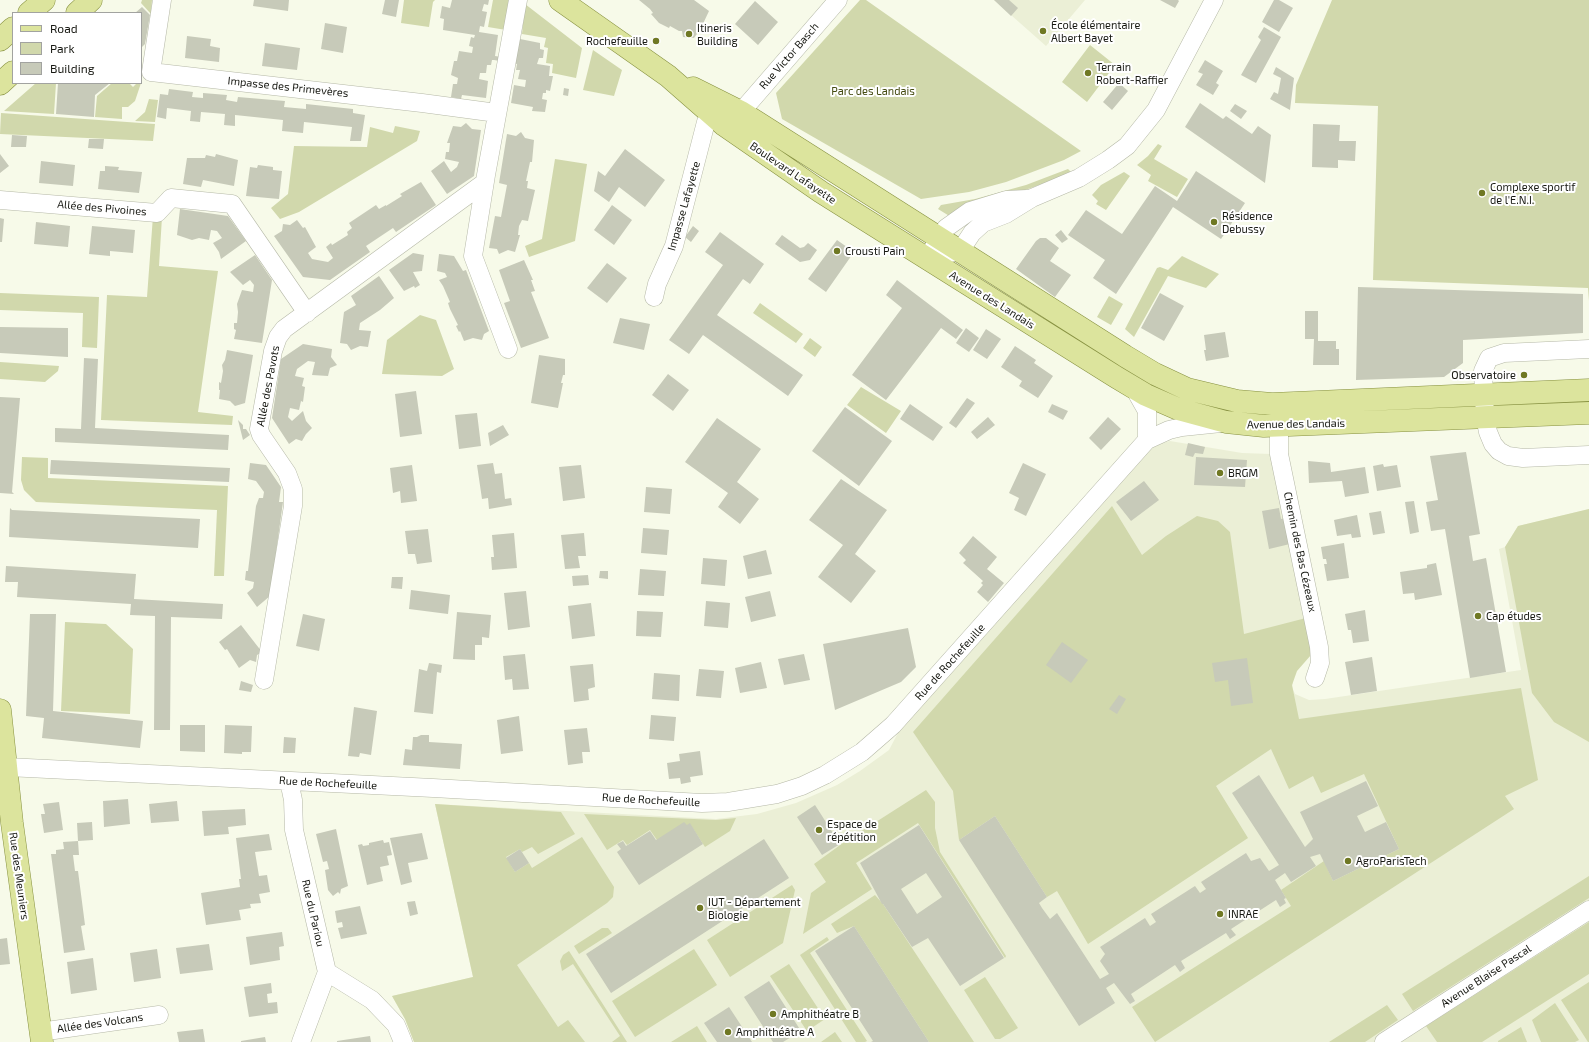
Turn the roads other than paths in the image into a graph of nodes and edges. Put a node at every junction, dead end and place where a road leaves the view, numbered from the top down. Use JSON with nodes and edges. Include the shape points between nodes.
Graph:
{"nodes":[{"id":1,"x":44,"y":0,"type":"edge"},
{"id":2,"x":91,"y":0,"type":"edge"},
{"id":3,"x":162,"y":0,"type":"edge"},
{"id":4,"x":518,"y":0,"type":"edge"},
{"id":5,"x":560,"y":0,"type":"edge"},
{"id":6,"x":838,"y":0,"type":"edge"},
{"id":7,"x":1214,"y":0,"type":"edge"},
{"id":8,"x":30,"y":12,"type":"edge"},
{"id":9,"x":78,"y":12,"type":"edge"},
{"id":10,"x":12,"y":29,"type":"edge"},
{"id":11,"x":0,"y":40,"type":"edge"},
{"id":12,"x":12,"y":73,"type":"edge"},
{"id":13,"x":668,"y":76,"type":"junction"},
{"id":14,"x":0,"y":84,"type":"edge"},
{"id":15,"x":741,"y":112,"type":"junction"},
{"id":16,"x":497,"y":113,"type":"junction"},
{"id":17,"x":712,"y":115,"type":"junction"},
{"id":18,"x":484,"y":183,"type":"junction"},
{"id":19,"x":1032,"y":198,"type":"junction"},
{"id":20,"x":0,"y":200,"type":"edge"},
{"id":21,"x":939,"y":239,"type":"junction"},
{"id":22,"x":960,"y":251,"type":"junction"},
{"id":23,"x":927,"y":258,"type":"junction"},
{"id":24,"x":654,"y":297,"type":"dead end"},
{"id":25,"x":307,"y":313,"type":"junction"},
{"id":26,"x":508,"y":349,"type":"dead end"},
{"id":27,"x":1589,"y":349,"type":"edge"},
{"id":28,"x":1134,"y":388,"type":"junction"},
{"id":29,"x":1589,"y":390,"type":"edge"},
{"id":30,"x":1483,"y":395,"type":"junction"},
{"id":31,"x":1589,"y":413,"type":"edge"},
{"id":32,"x":1485,"y":417,"type":"junction"},
{"id":33,"x":1226,"y":422,"type":"junction"},
{"id":34,"x":1279,"y":426,"type":"junction"},
{"id":35,"x":1147,"y":440,"type":"junction"},
{"id":36,"x":1589,"y":455,"type":"edge"},
{"id":37,"x":1315,"y":678,"type":"dead end"},
{"id":38,"x":264,"y":680,"type":"dead end"},
{"id":39,"x":0,"y":710,"type":"edge"},
{"id":40,"x":7,"y":767,"type":"junction"},
{"id":41,"x":289,"y":781,"type":"junction"},
{"id":42,"x":6,"y":824,"type":"edge"},
{"id":43,"x":1589,"y":910,"type":"edge"},
{"id":44,"x":327,"y":972,"type":"junction"},
{"id":45,"x":159,"y":1015,"type":"dead end"},
{"id":46,"x":41,"y":1037,"type":"edge"},
{"id":47,"x":301,"y":1042,"type":"edge"},
{"id":48,"x":403,"y":1042,"type":"edge"},
{"id":49,"x":1384,"y":1042,"type":"edge"}],
"edges":[{"from":1,"to":8,"type":"main road"},
{"from":2,"to":9,"type":"main road"},
{"from":3,"to":16,"type":"street","name":"Impasse des Primevères","via":[[151,72]]},
{"from":4,"to":16,"type":"street"},
{"from":5,"to":13,"type":"main road","name":"Boulevard Lafayette"},
{"from":6,"to":15,"type":"street","name":"Rue Victor Basch"},
{"from":7,"to":19,"type":"street","via":[[1167,91],[1135,138],[1094,170]]},
{"from":10,"to":11,"type":"main road"},
{"from":12,"to":14,"type":"main road"},
{"from":13,"to":15,"type":"main road","name":"Boulevard Lafayette"},
{"from":13,"to":17,"type":"main road","name":"Boulevard Lafayette"},
{"from":15,"to":21,"type":"main road","name":"Boulevard Lafayette"},
{"from":16,"to":18,"type":"street"},
{"from":17,"to":23,"type":"main road","name":"Boulevard Lafayette","via":[[815,188]]},
{"from":17,"to":24,"type":"street","name":"Impasse Lafayette","via":[[706,122],[674,246]]},
{"from":18,"to":25,"type":"street","name":"Allée des Pavots"},
{"from":18,"to":26,"type":"street","via":[[473,256]]},
{"from":19,"to":21,"type":"street","via":[[1006,200],[970,211],[946,228]]},
{"from":19,"to":22,"type":"street","via":[[1006,214],[984,222],[972,233]]},
{"from":20,"to":25,"type":"street","name":"Allée des Pivoines","via":[[157,213],[172,198],[232,204]]},
{"from":21,"to":22,"type":"main road","name":"Avenue des Landais"},
{"from":21,"to":23,"type":"street"},
{"from":22,"to":23,"type":"street"},
{"from":22,"to":30,"type":"main road","name":"Avenue des Landais","via":[[1155,374],[1203,394],[1237,401],[1272,404]]},
{"from":23,"to":28,"type":"main road","name":"Avenue des Landais"},
{"from":25,"to":38,"type":"street","name":"Allée des Pavots","via":[[284,329],[278,337],[273,351],[259,429],[287,473],[293,489],[294,506]]},
{"from":27,"to":30,"type":"street","via":[[1495,355],[1489,358],[1484,367]]},
{"from":28,"to":33,"type":"main road","name":"Avenue des Landais","via":[[1178,409]]},
{"from":28,"to":35,"type":"street","via":[[1147,411]]},
{"from":29,"to":30,"type":"main road","name":"Avenue des Landais"},
{"from":30,"to":32,"type":"street"},
{"from":31,"to":32,"type":"main road","name":"Avenue des Landais"},
{"from":32,"to":34,"type":"main road","name":"Avenue des Landais"},
{"from":32,"to":36,"type":"street","via":[[1493,444],[1508,456],[1534,458]]},
{"from":33,"to":34,"type":"main road","name":"Avenue des Landais"},
{"from":33,"to":35,"type":"street","name":"Rue de Rochefeuille","via":[[1182,427]]},
{"from":34,"to":37,"type":"street","name":"Chemin des Bas Cézeaux","via":[[1279,454],[1319,647],[1320,663]]},
{"from":35,"to":41,"type":"street","name":"Rue de Rochefeuille","via":[[894,725],[862,752],[802,786],[755,798],[702,803]]},
{"from":39,"to":40,"type":"main road","name":"Rue des Meuniers"},
{"from":40,"to":41,"type":"street","name":"Rue de Rochefeuille"},
{"from":40,"to":42,"type":"main road","name":"Rue des Meuniers"},
{"from":41,"to":44,"type":"street","name":"Rue du Pariou","via":[[293,800],[294,830]]},
{"from":42,"to":46,"type":"main road","name":"Rue des Meuniers"},
{"from":43,"to":49,"type":"street","name":"Avenue Blaise Pascal"},
{"from":44,"to":47,"type":"street"},
{"from":44,"to":48,"type":"street","via":[[372,1000],[396,1025]]},
{"from":45,"to":46,"type":"street","name":"Allée des Volcans"}]}
